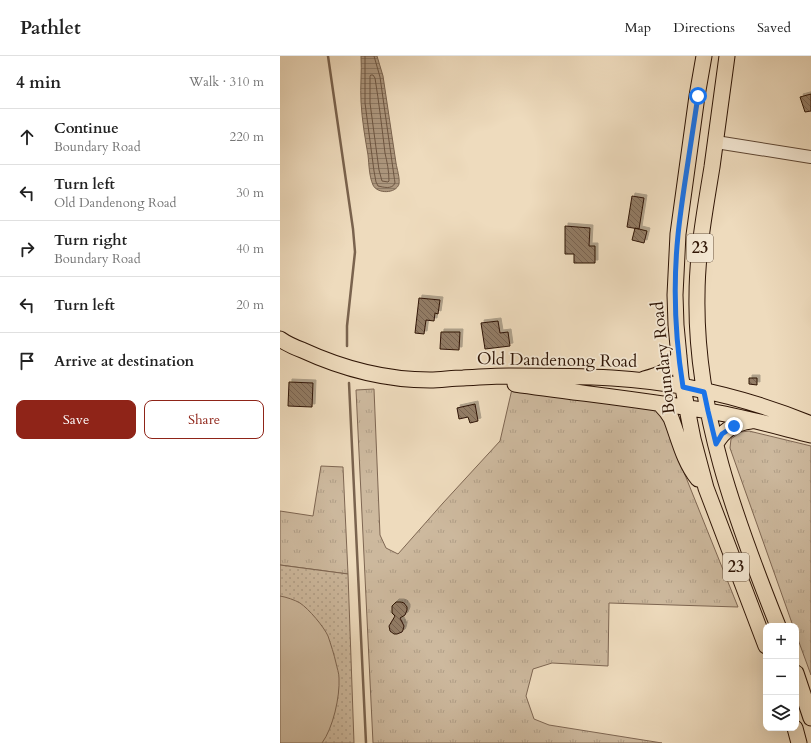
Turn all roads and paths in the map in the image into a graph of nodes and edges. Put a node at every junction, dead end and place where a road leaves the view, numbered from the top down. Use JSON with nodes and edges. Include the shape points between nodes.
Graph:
{"nodes":[{"id":1,"x":704,"y":56,"type":"edge"},
{"id":2,"x":727,"y":56,"type":"edge"},
{"id":3,"x":692,"y":138,"type":"junction"},
{"id":4,"x":716,"y":142,"type":"junction"},
{"id":5,"x":811,"y":157,"type":"edge"},
{"id":6,"x":280,"y":339,"type":"edge"},
{"id":7,"x":679,"y":356,"type":"junction"},
{"id":8,"x":464,"y":378,"type":"junction"},
{"id":9,"x":638,"y":380,"type":"junction"},
{"id":10,"x":683,"y":387,"type":"junction"},
{"id":11,"x":704,"y":392,"type":"junction"},
{"id":12,"x":660,"y":404,"type":"junction"},
{"id":13,"x":686,"y":408,"type":"junction"},
{"id":14,"x":708,"y":411,"type":"junction"},
{"id":15,"x":754,"y":420,"type":"junction"},
{"id":16,"x":811,"y":424,"type":"edge"},
{"id":17,"x":811,"y":435,"type":"edge"},
{"id":18,"x":716,"y":444,"type":"junction"},
{"id":19,"x":706,"y":488,"type":"junction"},
{"id":20,"x":777,"y":623,"type":"edge"},
{"id":21,"x":763,"y":638,"type":"edge"},
{"id":22,"x":799,"y":682,"type":"edge"},
{"id":23,"x":811,"y":718,"type":"edge"},
{"id":24,"x":796,"y":731,"type":"edge"},
{"id":25,"x":799,"y":743,"type":"edge"}],
"edges":[{"from":1,"to":3,"type":"main road","name":"Boundary Road","number":"23"},
{"from":2,"to":4,"type":"main road","number":"23"},
{"from":3,"to":4,"type":"main road"},
{"from":3,"to":7,"type":"main road","name":"Boundary Road","number":"23","via":[[676,265]]},
{"from":4,"to":5,"type":"street"},
{"from":4,"to":11,"type":"main road","number":"23","via":[[700,244],[696,298]]},
{"from":6,"to":8,"type":"main road","name":"Old Dandenong Road","via":[[339,365],[371,373],[430,380]]},
{"from":7,"to":9,"type":"main road","via":[[665,372]]},
{"from":7,"to":10,"type":"main road","name":"Boundary Road","number":"23"},
{"from":8,"to":9,"type":"main road","name":"Old Dandenong Road","via":[[546,376]]},
{"from":8,"to":12,"type":"main road","name":"Old Dandenong Road"},
{"from":9,"to":10,"type":"main road","name":"Old Dandenong Road"},
{"from":10,"to":11,"type":"main road","name":"Old Dandenong Road"},
{"from":10,"to":13,"type":"main road","name":"Boundary Road","number":"23"},
{"from":11,"to":14,"type":"main road","number":"23"},
{"from":11,"to":16,"type":"main road","name":"Old Dandenong Road","via":[[758,405]]},
{"from":12,"to":13,"type":"main road","name":"Old Dandenong Road"},
{"from":12,"to":19,"type":"main road","via":[[671,418],[690,467]]},
{"from":13,"to":14,"type":"main road","name":"Old Dandenong Road"},
{"from":13,"to":19,"type":"main road","name":"Boundary Road","number":"23"},
{"from":14,"to":15,"type":"main road","name":"Old Dandenong Road"},
{"from":14,"to":18,"type":"main road","number":"23"},
{"from":15,"to":17,"type":"main road","name":"Old Dandenong Road"},
{"from":15,"to":18,"type":"main road","via":[[741,422],[728,429]]},
{"from":18,"to":20,"type":"main road","number":"23","via":[[726,484]]},
{"from":19,"to":21,"type":"main road","name":"Boundary Road","number":"23"},
{"from":22,"to":23,"type":"main road"},
{"from":24,"to":25,"type":"main road"}]}
